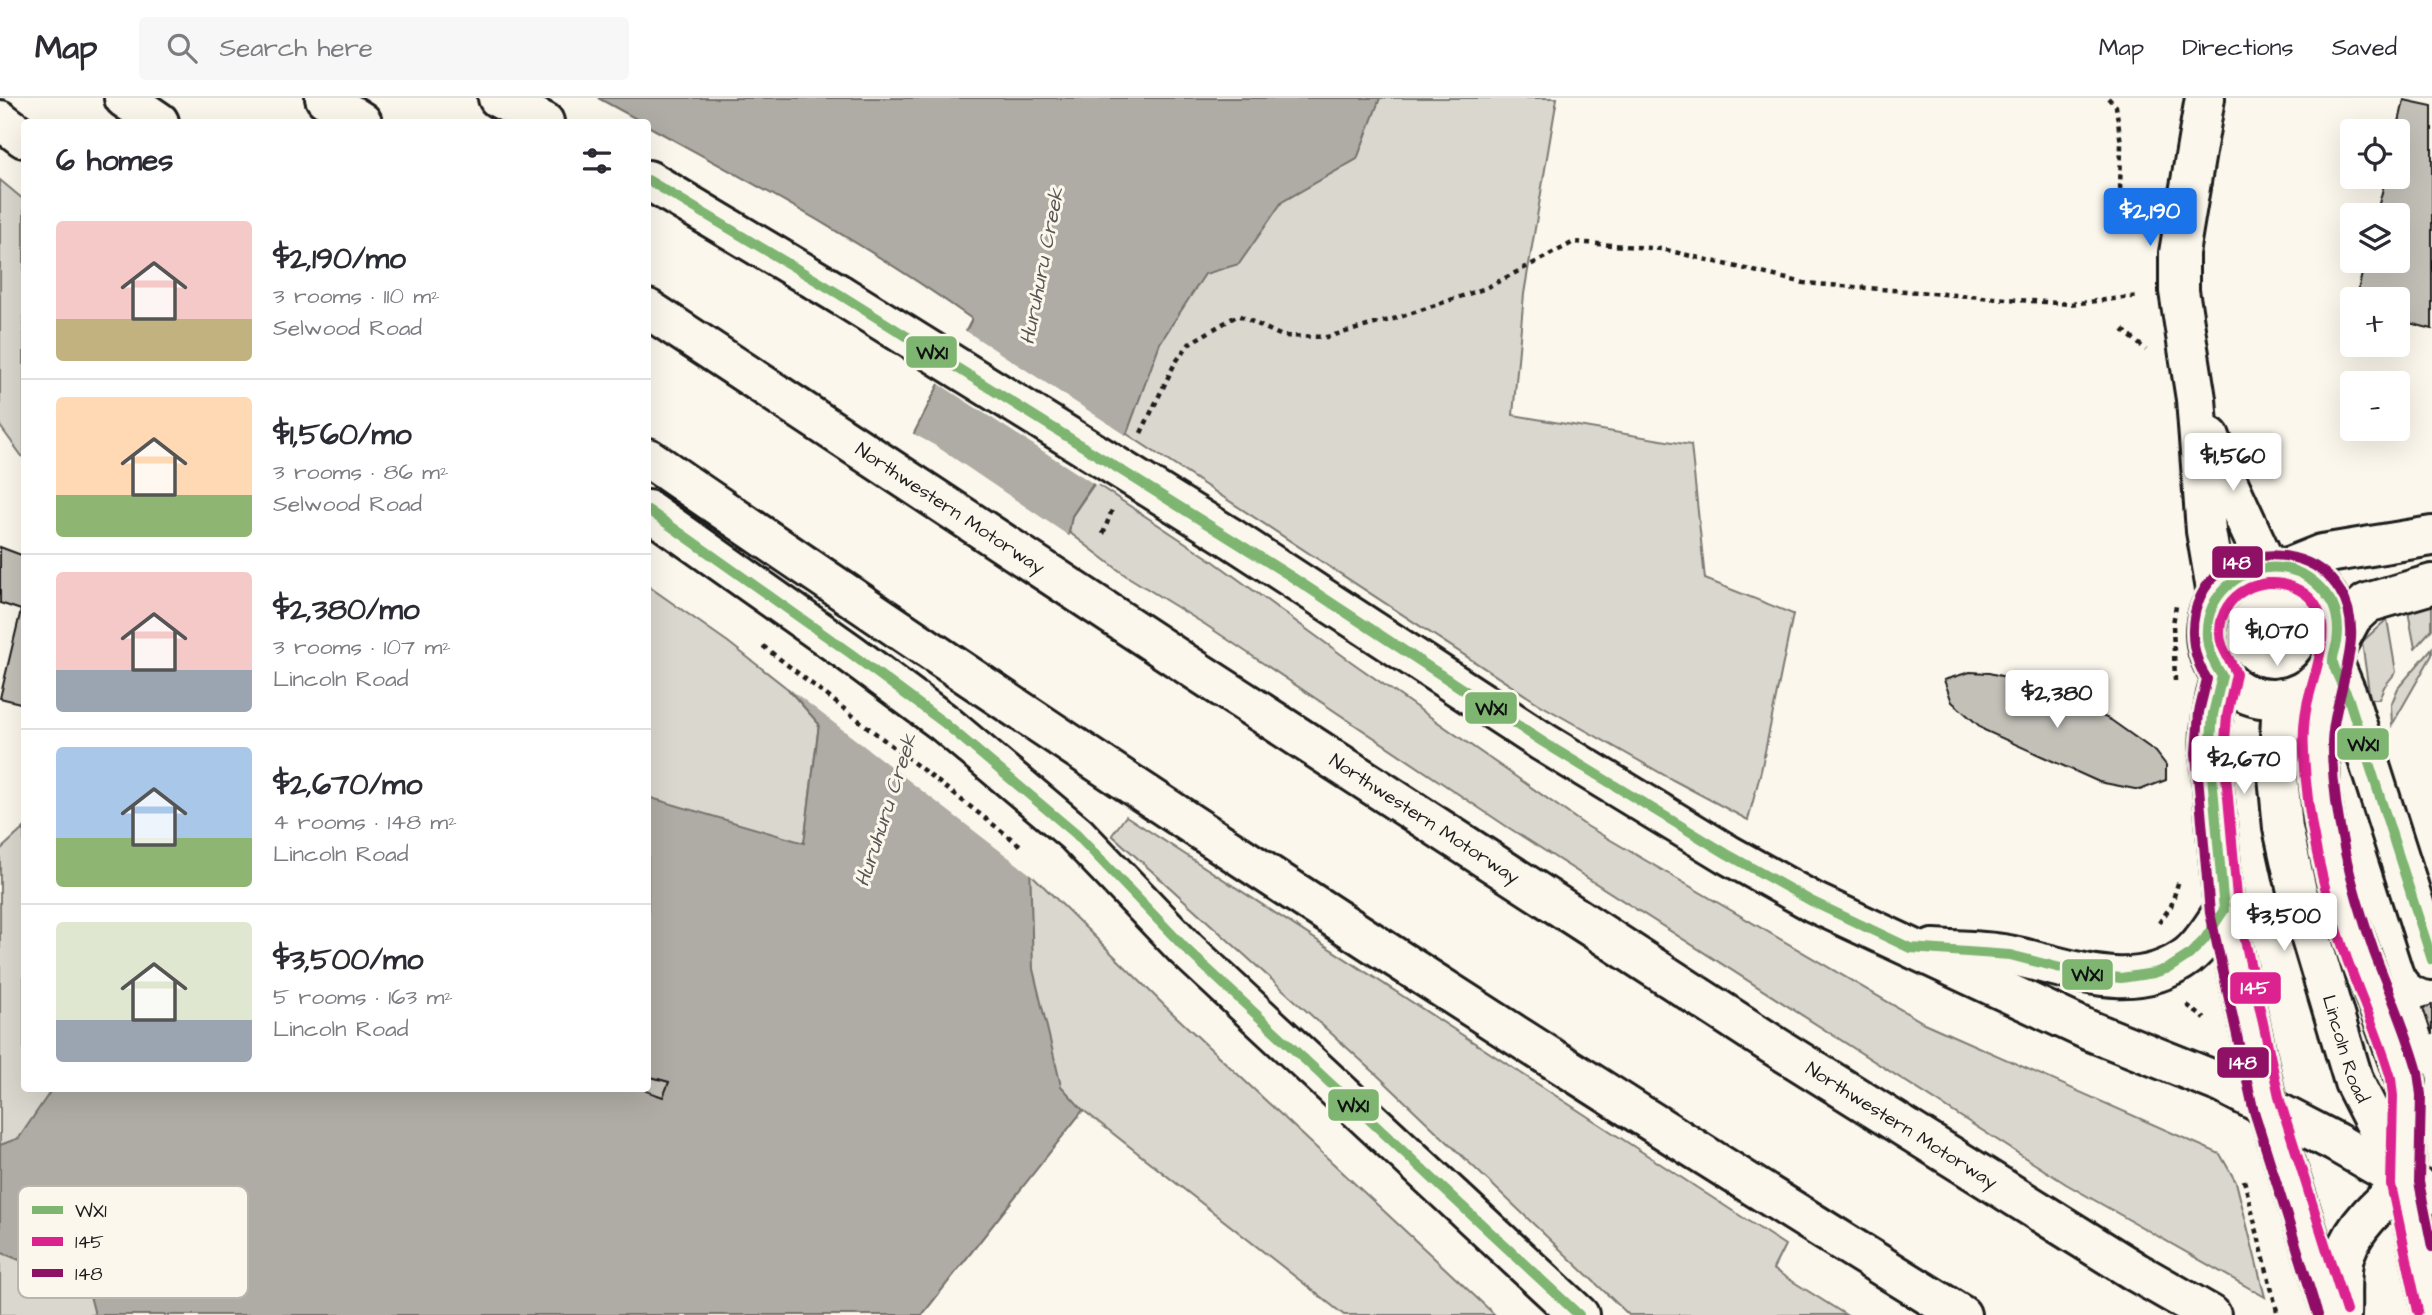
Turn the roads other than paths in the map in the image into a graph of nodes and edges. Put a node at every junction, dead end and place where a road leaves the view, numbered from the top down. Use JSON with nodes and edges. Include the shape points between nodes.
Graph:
{"nodes":[{"id":1,"x":123,"y":98,"type":"edge"},
{"id":2,"x":325,"y":98,"type":"edge"},
{"id":3,"x":498,"y":98,"type":"edge"},
{"id":4,"x":2205,"y":98,"type":"edge"},
{"id":5,"x":148,"y":119,"type":"edge"},
{"id":6,"x":154,"y":119,"type":"edge"},
{"id":7,"x":357,"y":119,"type":"edge"},
{"id":8,"x":538,"y":119,"type":"edge"},
{"id":9,"x":0,"y":120,"type":"edge"},
{"id":10,"x":21,"y":136,"type":"edge"},
{"id":11,"x":651,"y":182,"type":"edge"},
{"id":12,"x":651,"y":311,"type":"edge"},
{"id":13,"x":2196,"y":399,"type":"junction"},
{"id":14,"x":651,"y":460,"type":"edge"},
{"id":15,"x":651,"y":512,"type":"edge"},
{"id":16,"x":2432,"y":536,"type":"edge"},
{"id":17,"x":2277,"y":567,"type":"junction"},
{"id":18,"x":2432,"y":584,"type":"edge"},
{"id":19,"x":2217,"y":595,"type":"junction"},
{"id":20,"x":2335,"y":652,"type":"junction"},
{"id":21,"x":2222,"y":676,"type":"junction"},
{"id":22,"x":2282,"y":698,"type":"junction"},
{"id":23,"x":2224,"y":910,"type":"junction"},
{"id":24,"x":1910,"y":948,"type":"junction"},
{"id":25,"x":2432,"y":960,"type":"edge"},
{"id":26,"x":2267,"y":1105,"type":"junction"},
{"id":27,"x":2418,"y":1188,"type":"edge"},
{"id":28,"x":2432,"y":1308,"type":"edge"},
{"id":29,"x":1578,"y":1315,"type":"edge"},
{"id":30,"x":1961,"y":1315,"type":"edge"},
{"id":31,"x":2211,"y":1315,"type":"edge"},
{"id":32,"x":2333,"y":1315,"type":"edge"},
{"id":33,"x":2341,"y":1315,"type":"edge"}],
"edges":[{"from":1,"to":5,"type":"main road"},
{"from":1,"to":6,"type":"main road"},
{"from":2,"to":7,"type":"main road"},
{"from":3,"to":8,"type":"main road"},
{"from":4,"to":13,"type":"main road","via":[[2180,242],[2179,291]]},
{"from":9,"to":10,"type":"main road"},
{"from":11,"to":24,"type":"main road","bridge":true,"via":[[839,293],[1231,538],[1543,742],[1727,854]]},
{"from":12,"to":31,"type":"main road","name":"Northwestern Motorway","via":[[1773,1045]]},
{"from":13,"to":17,"type":"main road","via":[[2220,466]]},
{"from":13,"to":19,"type":"main road","via":[[2206,531]]},
{"from":14,"to":30,"type":"main road","via":[[1113,773],[1665,1132]]},
{"from":15,"to":29,"type":"main road","via":[[943,722],[1076,834],[1186,949]]},
{"from":16,"to":17,"type":"main road","via":[[2322,554]]},
{"from":17,"to":19,"type":"main road","via":[[2248,571]]},
{"from":17,"to":20,"type":"main road","via":[[2303,574],[2330,600],[2337,618]]},
{"from":18,"to":20,"type":"main road","via":[[2367,603],[2352,617]]},
{"from":19,"to":21,"type":"main road","via":[[2206,638]]},
{"from":20,"to":22,"type":"main road","via":[[2325,673],[2309,687]]},
{"from":20,"to":25,"type":"main road"},
{"from":20,"to":27,"type":"main road","via":[[2318,726],[2328,845],[2341,900],[2406,1082]]},
{"from":21,"to":22,"type":"main road","via":[[2251,695]]},
{"from":21,"to":23,"type":"main road","via":[[2210,753]]},
{"from":22,"to":27,"type":"main road","name":"Lincoln Road","via":[[2278,776],[2283,828],[2297,891],[2354,1082]]},
{"from":23,"to":24,"type":"main road","via":[[2189,955],[2169,968],[2121,978],[2084,974],[2010,955]]},
{"from":23,"to":26,"type":"main road"},
{"from":24,"to":26,"type":"main road"},
{"from":26,"to":27,"type":"main road"},
{"from":26,"to":32,"type":"main road"},
{"from":27,"to":28,"type":"main road","name":"Lincoln Road"},
{"from":27,"to":33,"type":"main road","via":[[2380,1204],[2358,1229],[2345,1254]]}]}
